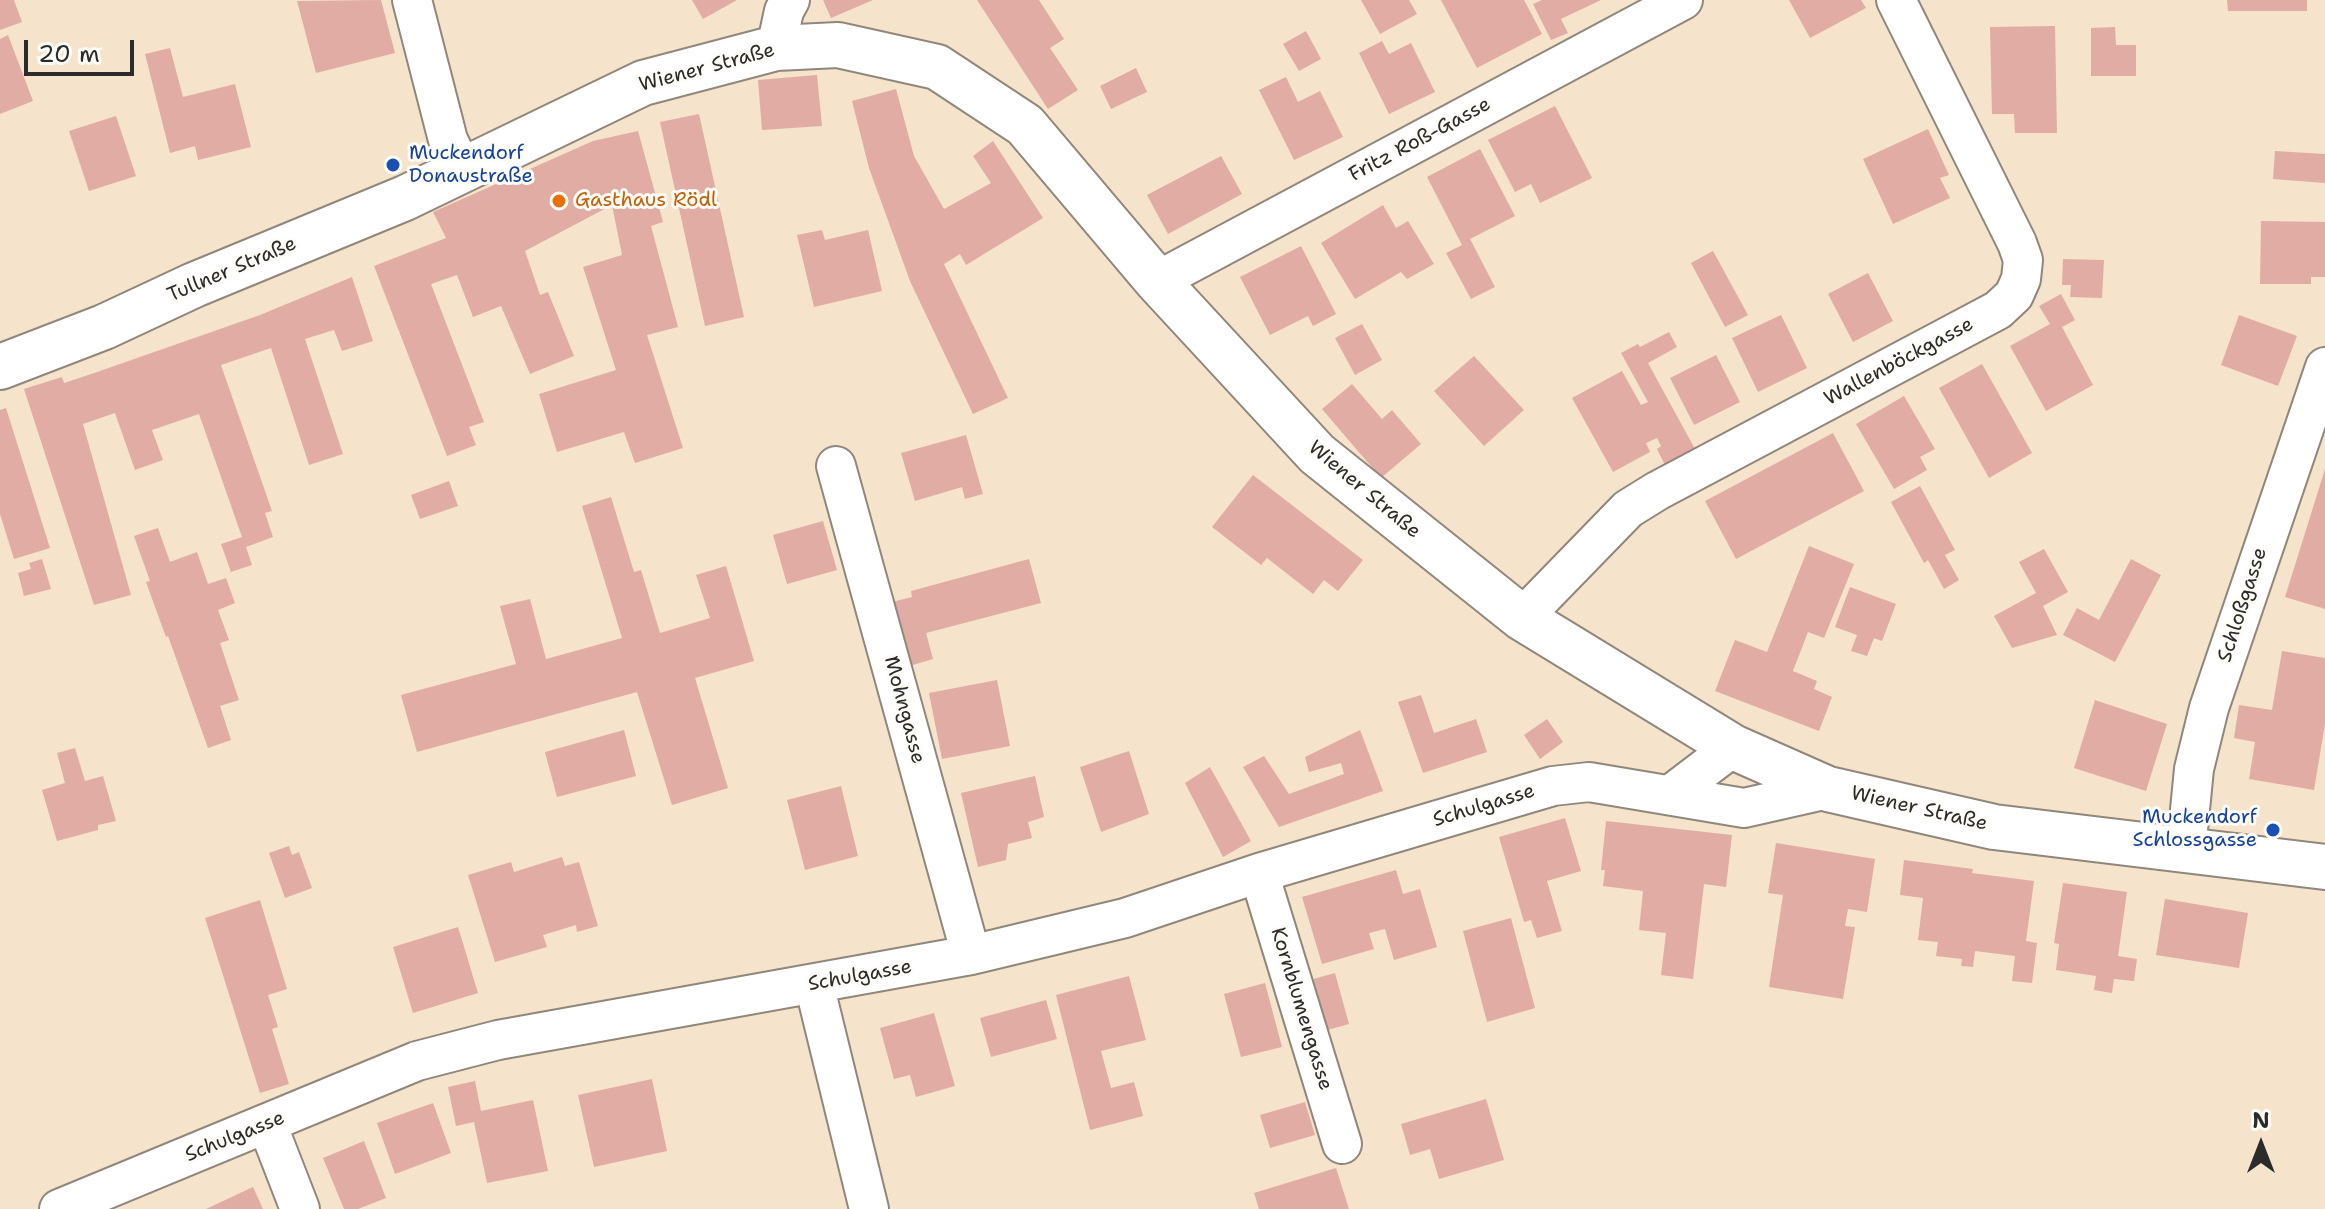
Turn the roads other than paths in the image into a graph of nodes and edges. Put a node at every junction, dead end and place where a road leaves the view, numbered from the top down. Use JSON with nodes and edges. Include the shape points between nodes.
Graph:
{"nodes":[{"id":1,"x":412,"y":0,"type":"edge"},
{"id":2,"x":790,"y":0,"type":"edge"},
{"id":3,"x":1683,"y":0,"type":"edge"},
{"id":4,"x":1896,"y":0,"type":"edge"},
{"id":5,"x":776,"y":48,"type":"junction"},
{"id":6,"x":463,"y":171,"type":"junction"},
{"id":7,"x":1157,"y":281,"type":"junction"},
{"id":8,"x":0,"y":367,"type":"edge"},
{"id":9,"x":2325,"y":367,"type":"edge"},
{"id":10,"x":836,"y":466,"type":"dead end"},
{"id":11,"x":1522,"y":618,"type":"junction"},
{"id":12,"x":1733,"y":747,"type":"junction"},
{"id":13,"x":1828,"y":789,"type":"junction"},
{"id":14,"x":1670,"y":795,"type":"junction"},
{"id":15,"x":2186,"y":850,"type":"junction"},
{"id":16,"x":2325,"y":867,"type":"edge"},
{"id":17,"x":1259,"y":873,"type":"junction"},
{"id":18,"x":971,"y":955,"type":"junction"},
{"id":19,"x":814,"y":984,"type":"junction"},
{"id":20,"x":267,"y":1124,"type":"junction"},
{"id":21,"x":1342,"y":1144,"type":"dead end"},
{"id":22,"x":59,"y":1209,"type":"edge"},
{"id":23,"x":300,"y":1209,"type":"edge"},
{"id":24,"x":869,"y":1209,"type":"edge"}],
"edges":[{"from":1,"to":6,"type":"street","via":[[448,140]]},
{"from":2,"to":5,"type":"street"},
{"from":3,"to":7,"type":"street","name":"Fritz Roß-Gasse"},
{"from":4,"to":11,"type":"street","name":"Wallenböckgasse","via":[[2017,243],[2023,260],[2014,295],[1998,310],[1628,509]]},
{"from":5,"to":6,"type":"main road","name":"Wiener Straße","via":[[643,83]]},
{"from":5,"to":7,"type":"main road","name":"Wiener Straße","via":[[838,45],[937,67],[1025,125]]},
{"from":6,"to":8,"type":"main road","name":"Tullner Straße"},
{"from":7,"to":11,"type":"main road","name":"Wiener Straße","via":[[1317,454]]},
{"from":9,"to":15,"type":"street","name":"Schloßgasse","via":[[2209,708],[2194,769]]},
{"from":10,"to":18,"type":"street","name":"Mohngasse"},
{"from":11,"to":12,"type":"main road","name":"Wiener Straße"},
{"from":12,"to":13,"type":"main road","name":"Wiener Straße"},
{"from":12,"to":14,"type":"street"},
{"from":13,"to":14,"type":"street","name":"Schulgasse","via":[[1744,808]]},
{"from":13,"to":15,"type":"main road","name":"Wiener Straße","via":[[1994,827]]},
{"from":14,"to":17,"type":"street","name":"Schulgasse","via":[[1589,782],[1553,786]]},
{"from":15,"to":16,"type":"main road","name":"Wiener Straße"},
{"from":17,"to":18,"type":"street","name":"Schulgasse","via":[[1125,918]]},
{"from":17,"to":21,"type":"street","name":"Kornblumengasse"},
{"from":18,"to":19,"type":"street","name":"Schulgasse"},
{"from":19,"to":20,"type":"street","name":"Schulgasse","via":[[417,1061]]},
{"from":19,"to":24,"type":"street"},
{"from":20,"to":22,"type":"street","name":"Schulgasse"},
{"from":20,"to":23,"type":"street"}]}
